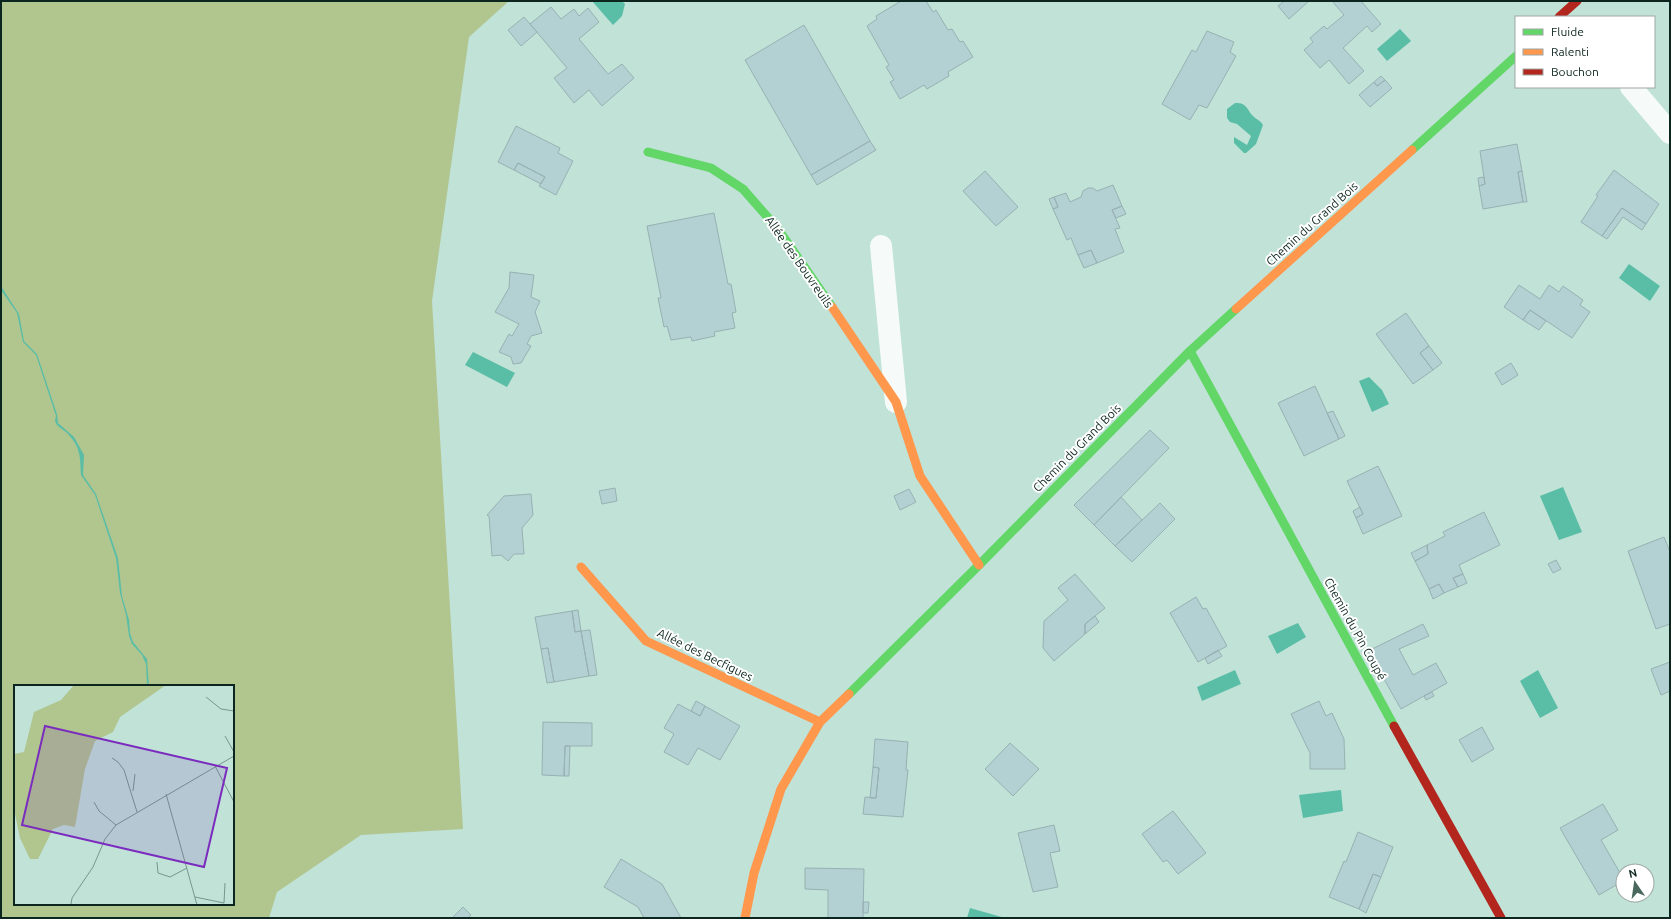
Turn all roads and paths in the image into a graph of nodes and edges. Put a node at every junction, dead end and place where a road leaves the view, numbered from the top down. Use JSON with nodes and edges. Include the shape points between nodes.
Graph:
{"nodes":[{"id":1,"x":1515,"y":57,"type":"edge"},
{"id":2,"x":1632,"y":88,"type":"edge"},
{"id":3,"x":1670,"y":133,"type":"edge"},
{"id":4,"x":648,"y":152,"type":"dead end"},
{"id":5,"x":881,"y":246,"type":"dead end"},
{"id":6,"x":1190,"y":351,"type":"junction"},
{"id":7,"x":896,"y":402,"type":"junction"},
{"id":8,"x":979,"y":565,"type":"junction"},
{"id":9,"x":581,"y":567,"type":"dead end"},
{"id":10,"x":820,"y":722,"type":"junction"},
{"id":11,"x":745,"y":918,"type":"edge"},
{"id":12,"x":1501,"y":918,"type":"edge"}],
"edges":[{"from":1,"to":6,"type":"street","name":"Chemin du Grand Bois"},
{"from":2,"to":3,"type":"street"},
{"from":4,"to":7,"type":"street","name":"Allée des Bouvreuils","via":[[711,168],[743,189],[778,229]]},
{"from":5,"to":7,"type":"street","name":"Allée des Bouvreuils"},
{"from":6,"to":8,"type":"street","name":"Chemin du Grand Bois"},
{"from":6,"to":12,"type":"street","name":"Chemin du Pin Coupé"},
{"from":7,"to":8,"type":"street","name":"Allée des Bouvreuils","via":[[920,476]]},
{"from":8,"to":10,"type":"street","name":"Chemin du Grand Bois"},
{"from":9,"to":10,"type":"street","name":"Allée des Becfigues","via":[[646,641]]},
{"from":10,"to":11,"type":"street","name":"Chemin du Grand Bois","via":[[781,789],[754,873]]}]}
